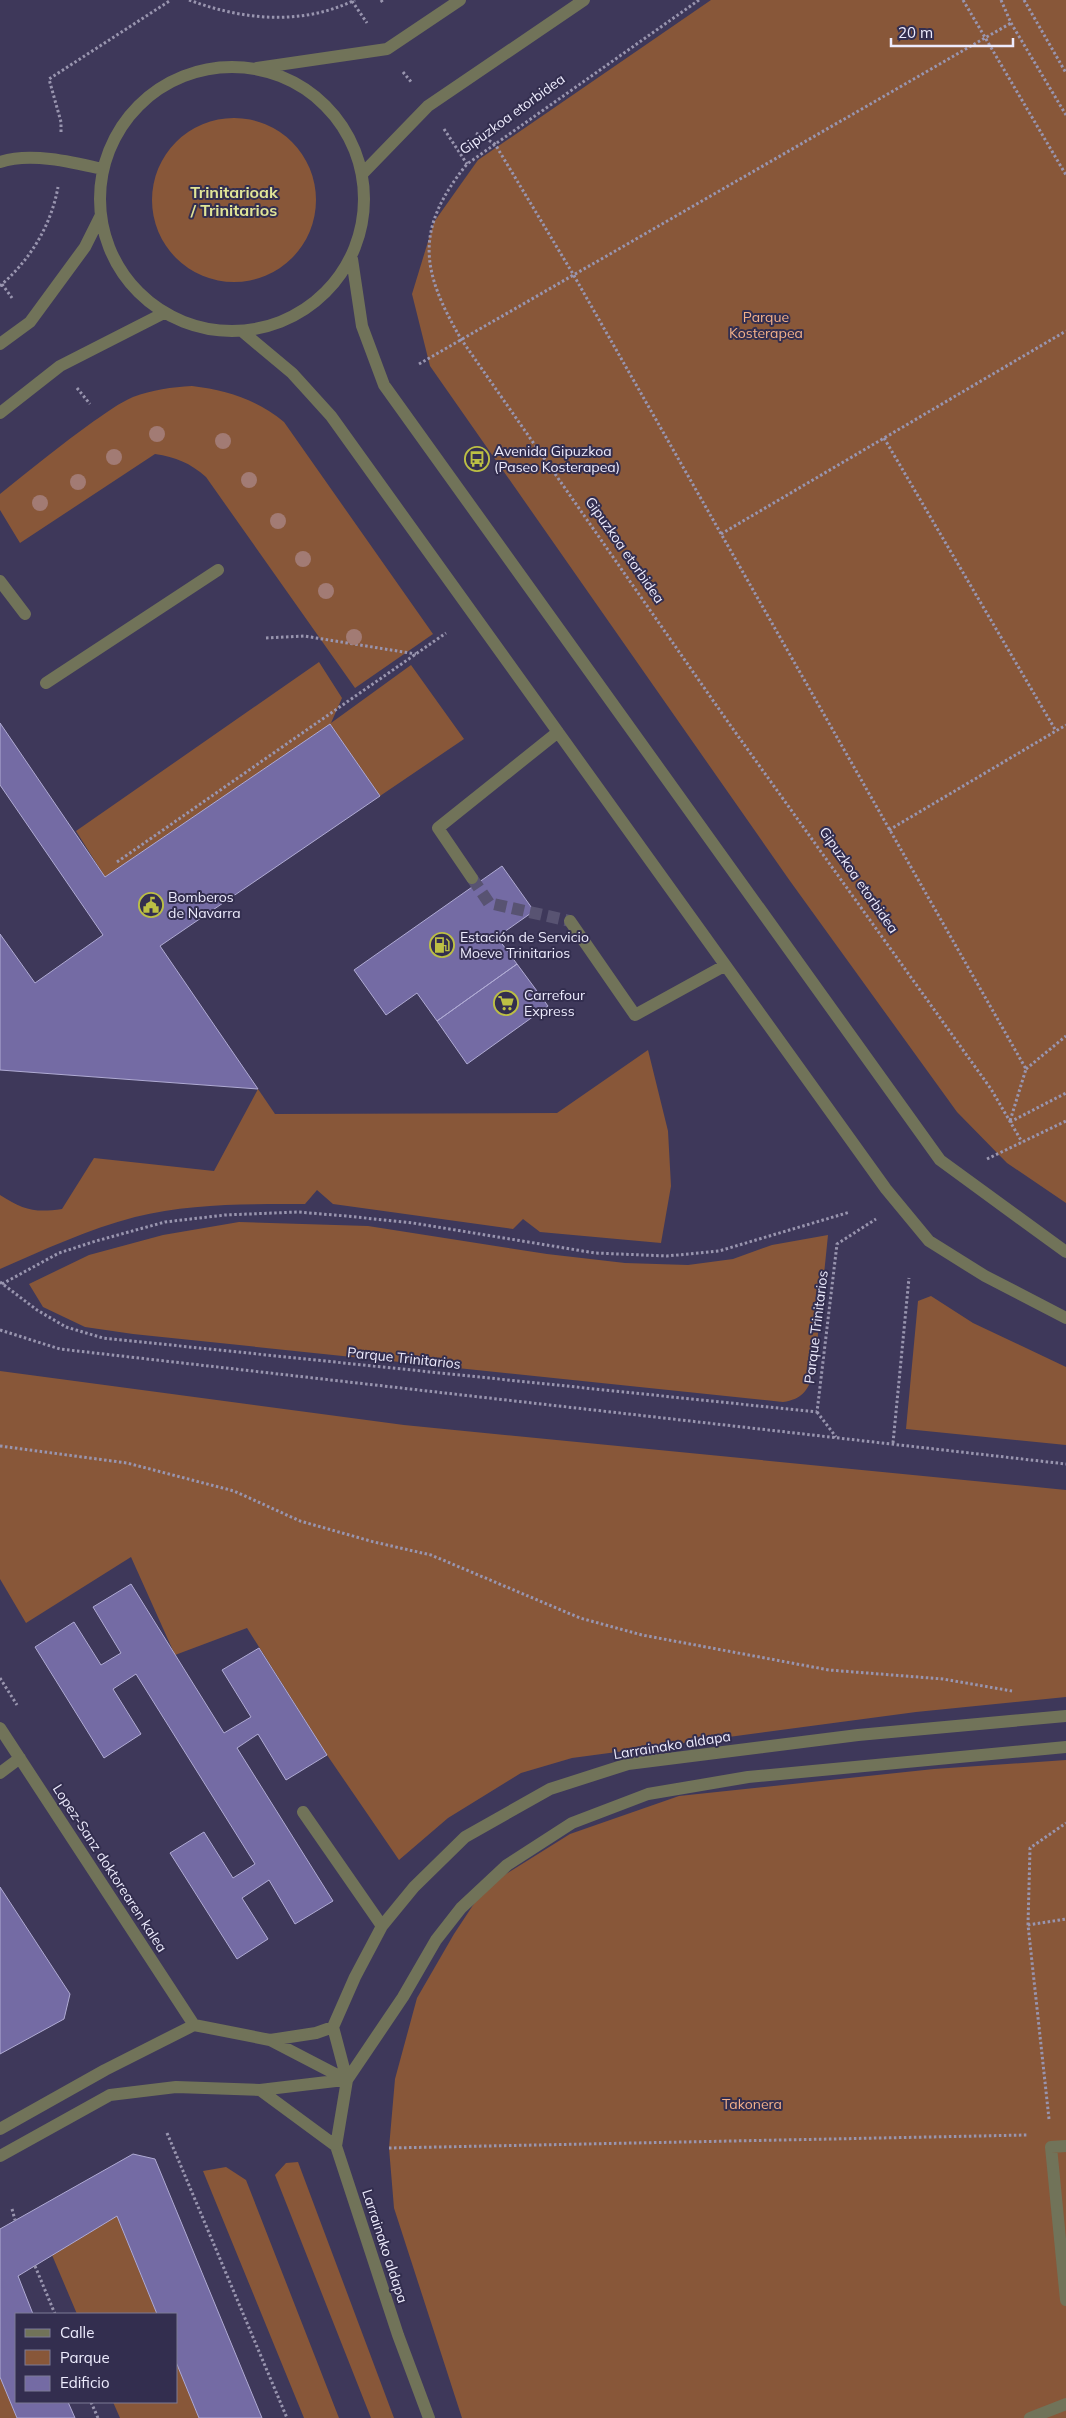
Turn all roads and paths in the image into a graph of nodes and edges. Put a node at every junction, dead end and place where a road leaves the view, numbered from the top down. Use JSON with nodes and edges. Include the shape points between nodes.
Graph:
{"nodes":[{"id":1,"x":171,"y":0,"type":"edge"},
{"id":2,"x":189,"y":0,"type":"edge"},
{"id":3,"x":355,"y":0,"type":"edge"},
{"id":4,"x":460,"y":0,"type":"edge"},
{"id":5,"x":584,"y":0,"type":"edge"},
{"id":6,"x":699,"y":0,"type":"edge"},
{"id":7,"x":963,"y":0,"type":"edge"},
{"id":8,"x":1001,"y":0,"type":"edge"},
{"id":9,"x":1024,"y":0,"type":"edge"},
{"id":10,"x":1011,"y":23,"type":"junction"},
{"id":11,"x":986,"y":38,"type":"junction"},
{"id":12,"x":257,"y":68,"type":"junction"},
{"id":13,"x":1066,"y":73,"type":"edge"},
{"id":14,"x":49,"y":79,"type":"dead end"},
{"id":15,"x":1066,"y":115,"type":"edge"},
{"id":16,"x":476,"y":133,"type":"dead end"},
{"id":17,"x":495,"y":144,"type":"junction"},
{"id":18,"x":0,"y":162,"type":"edge"},
{"id":19,"x":102,"y":169,"type":"junction"},
{"id":20,"x":364,"y":172,"type":"junction"},
{"id":21,"x":1066,"y":174,"type":"edge"},
{"id":22,"x":100,"y":217,"type":"junction"},
{"id":23,"x":352,"y":259,"type":"junction"},
{"id":24,"x":573,"y":274,"type":"junction"},
{"id":25,"x":164,"y":313,"type":"junction"},
{"id":26,"x":1066,"y":331,"type":"edge"},
{"id":27,"x":243,"y":332,"type":"junction"},
{"id":28,"x":461,"y":339,"type":"junction"},
{"id":29,"x":0,"y":344,"type":"edge"},
{"id":30,"x":419,"y":364,"type":"dead end"},
{"id":31,"x":0,"y":413,"type":"edge"},
{"id":32,"x":884,"y":438,"type":"junction"},
{"id":33,"x":721,"y":534,"type":"junction"},
{"id":34,"x":218,"y":570,"type":"dead end"},
{"id":35,"x":0,"y":581,"type":"edge"},
{"id":36,"x":25,"y":614,"type":"dead end"},
{"id":37,"x":446,"y":633,"type":"dead end"},
{"id":38,"x":266,"y":638,"type":"dead end"},
{"id":39,"x":416,"y":654,"type":"junction"},
{"id":40,"x":46,"y":683,"type":"dead end"},
{"id":41,"x":1066,"y":725,"type":"edge"},
{"id":42,"x":1056,"y":731,"type":"junction"},
{"id":43,"x":558,"y":732,"type":"junction"},
{"id":44,"x":889,"y":830,"type":"junction"},
{"id":45,"x":118,"y":862,"type":"dead end"},
{"id":46,"x":472,"y":878,"type":"tunnel mouth"},
{"id":47,"x":570,"y":921,"type":"tunnel mouth"},
{"id":48,"x":724,"y":966,"type":"junction"},
{"id":49,"x":1066,"y":1036,"type":"edge"},
{"id":50,"x":1026,"y":1069,"type":"junction"},
{"id":51,"x":1066,"y":1093,"type":"edge"},
{"id":52,"x":1066,"y":1121,"type":"edge"},
{"id":53,"x":1010,"y":1122,"type":"junction"},
{"id":54,"x":1022,"y":1142,"type":"junction"},
{"id":55,"x":987,"y":1159,"type":"dead end"},
{"id":56,"x":850,"y":1212,"type":"dead end"},
{"id":57,"x":837,"y":1244,"type":"dead end"},
{"id":58,"x":1066,"y":1252,"type":"edge"},
{"id":59,"x":909,"y":1278,"type":"dead end"},
{"id":60,"x":1,"y":1284,"type":"edge"},
{"id":61,"x":1066,"y":1318,"type":"edge"},
{"id":62,"x":0,"y":1330,"type":"edge"},
{"id":63,"x":817,"y":1412,"type":"junction"},
{"id":64,"x":836,"y":1437,"type":"junction"},
{"id":65,"x":893,"y":1443,"type":"junction"},
{"id":66,"x":0,"y":1446,"type":"edge"},
{"id":67,"x":1066,"y":1464,"type":"edge"},
{"id":68,"x":1019,"y":1692,"type":"dead end"},
{"id":69,"x":1066,"y":1716,"type":"edge"},
{"id":70,"x":0,"y":1728,"type":"edge"},
{"id":71,"x":1066,"y":1746,"type":"edge"},
{"id":72,"x":20,"y":1758,"type":"junction"},
{"id":73,"x":0,"y":1773,"type":"edge"},
{"id":74,"x":304,"y":1812,"type":"dead end"},
{"id":75,"x":1066,"y":1823,"type":"edge"},
{"id":76,"x":1066,"y":1919,"type":"edge"},
{"id":77,"x":1028,"y":1925,"type":"junction"},
{"id":78,"x":382,"y":1926,"type":"junction"},
{"id":79,"x":194,"y":2024,"type":"junction"},
{"id":80,"x":333,"y":2027,"type":"junction"},
{"id":81,"x":270,"y":2040,"type":"junction"},
{"id":82,"x":347,"y":2080,"type":"junction"},
{"id":83,"x":260,"y":2090,"type":"junction"},
{"id":84,"x":0,"y":2129,"type":"edge"},
{"id":85,"x":167,"y":2133,"type":"dead end"},
{"id":86,"x":336,"y":2146,"type":"junction"},
{"id":87,"x":1066,"y":2146,"type":"edge"},
{"id":88,"x":1051,"y":2147,"type":"junction"},
{"id":89,"x":389,"y":2148,"type":"dead end"},
{"id":90,"x":0,"y":2156,"type":"edge"},
{"id":91,"x":12,"y":2209,"type":"dead end"},
{"id":92,"x":16,"y":2220,"type":"dead end"},
{"id":93,"x":34,"y":2266,"type":"dead end"},
{"id":94,"x":1066,"y":2300,"type":"edge"},
{"id":95,"x":55,"y":2313,"type":"edge"},
{"id":96,"x":91,"y":2403,"type":"edge"},
{"id":97,"x":1066,"y":2404,"type":"edge"},
{"id":98,"x":98,"y":2418,"type":"edge"},
{"id":99,"x":287,"y":2418,"type":"edge"},
{"id":100,"x":429,"y":2418,"type":"edge"},
{"id":101,"x":1030,"y":2418,"type":"edge"}],
"edges":[{"from":1,"to":14,"type":"path"},
{"from":2,"to":3,"type":"path","via":[[230,14],[256,18],[287,18],[320,12]]},
{"from":4,"to":12,"type":"street","via":[[387,49]]},
{"from":5,"to":20,"type":"street","via":[[428,106]]},
{"from":6,"to":17,"type":"path","name":"Gipuzkoa etorbidea"},
{"from":7,"to":11,"type":"path"},
{"from":8,"to":10,"type":"path"},
{"from":9,"to":13,"type":"path"},
{"from":10,"to":11,"type":"path"},
{"from":10,"to":15,"type":"path"},
{"from":11,"to":21,"type":"path"},
{"from":11,"to":24,"type":"path"},
{"from":12,"to":19,"type":"street","via":[[206,68],[159,87],[123,122]]},
{"from":12,"to":20,"type":"street","via":[[306,87],[343,124]]},
{"from":16,"to":17,"type":"path"},
{"from":17,"to":24,"type":"path"},
{"from":17,"to":28,"type":"path","name":"Gipuzkoa etorbidea","via":[[467,164],[448,188],[434,218],[429,246],[433,284]]},
{"from":18,"to":19,"type":"street","via":[[9,159],[63,160]]},
{"from":19,"to":22,"type":"street"},
{"from":20,"to":23,"type":"street","via":[[365,216]]},
{"from":22,"to":25,"type":"street","via":[[112,255],[133,288]]},
{"from":22,"to":29,"type":"street","via":[[85,247],[30,322]]},
{"from":23,"to":27,"type":"street","via":[[325,295],[287,320]]},
{"from":23,"to":58,"type":"street","via":[[362,326],[384,385],[934,1152],[940,1160]]},
{"from":24,"to":28,"type":"path"},
{"from":24,"to":33,"type":"path"},
{"from":25,"to":27,"type":"street","via":[[202,328]]},
{"from":25,"to":31,"type":"street","via":[[60,366]]},
{"from":26,"to":32,"type":"path"},
{"from":27,"to":43,"type":"street","via":[[292,373],[331,416]]},
{"from":28,"to":30,"type":"path"},
{"from":28,"to":53,"type":"path","name":"Gipuzkoa etorbidea","via":[[710,697],[991,1089]]},
{"from":32,"to":33,"type":"path"},
{"from":32,"to":42,"type":"path"},
{"from":33,"to":44,"type":"path"},
{"from":34,"to":40,"type":"street"},
{"from":35,"to":36,"type":"street"},
{"from":37,"to":39,"type":"path"},
{"from":38,"to":39,"type":"path","via":[[304,636]]},
{"from":39,"to":45,"type":"path"},
{"from":41,"to":42,"type":"path"},
{"from":42,"to":44,"type":"path"},
{"from":43,"to":46,"type":"street","via":[[438,828]]},
{"from":43,"to":48,"type":"street"},
{"from":44,"to":50,"type":"path"},
{"from":47,"to":48,"type":"street","via":[[635,1015]]},
{"from":48,"to":61,"type":"street","via":[[886,1190],[929,1241],[985,1276]]},
{"from":49,"to":50,"type":"path"},
{"from":50,"to":53,"type":"path"},
{"from":51,"to":53,"type":"path"},
{"from":52,"to":54,"type":"path"},
{"from":53,"to":54,"type":"path","name":"Gipuzkoa etorbidea"},
{"from":54,"to":55,"type":"path"},
{"from":56,"to":60,"type":"path","via":[[719,1251],[667,1256],[595,1253],[412,1223],[327,1214],[225,1215],[165,1222],[96,1241],[59,1253]]},
{"from":57,"to":63,"type":"path","name":"Parque Trinitarios"},
{"from":59,"to":65,"type":"path"},
{"from":60,"to":63,"type":"path","name":"Parque Trinitarios","via":[[66,1327],[103,1338]]},
{"from":62,"to":64,"type":"path","via":[[60,1349]]},
{"from":63,"to":64,"type":"path"},
{"from":64,"to":65,"type":"path"},
{"from":65,"to":67,"type":"path"},
{"from":66,"to":68,"type":"path","via":[[127,1463],[234,1491],[300,1521],[431,1555],[580,1618],[642,1635],[829,1670],[943,1679]]},
{"from":69,"to":78,"type":"street","name":"Larrainako aldapa","via":[[858,1735],[628,1764],[550,1789],[465,1837],[414,1887]]},
{"from":70,"to":72,"type":"street","name":"Lopez-Sanz doktorearen kalea"},
{"from":71,"to":82,"type":"street","name":"Larrainako aldapa","via":[[748,1777],[648,1794],[572,1823],[507,1865],[461,1908],[436,1940]]},
{"from":72,"to":73,"type":"street"},
{"from":72,"to":79,"type":"street","name":"Lopez-Sanz doktorearen kalea"},
{"from":74,"to":78,"type":"street"},
{"from":75,"to":77,"type":"path","via":[[1030,1848]]},
{"from":76,"to":77,"type":"path"},
{"from":77,"to":88,"type":"path"},
{"from":78,"to":80,"type":"street","name":"Larrainako aldapa"},
{"from":79,"to":81,"type":"street"},
{"from":79,"to":84,"type":"street"},
{"from":80,"to":81,"type":"street"},
{"from":80,"to":82,"type":"street","name":"Larrainako aldapa"},
{"from":81,"to":82,"type":"street"},
{"from":82,"to":83,"type":"street"},
{"from":82,"to":86,"type":"street","name":"Larrainako aldapa"},
{"from":83,"to":86,"type":"street"},
{"from":83,"to":90,"type":"street","via":[[176,2087],[110,2095]]},
{"from":85,"to":99,"type":"path"},
{"from":86,"to":100,"type":"street","name":"Larrainako aldapa"},
{"from":87,"to":88,"type":"street"},
{"from":88,"to":89,"type":"path","via":[[1033,2135]]},
{"from":88,"to":94,"type":"street"},
{"from":91,"to":92,"type":"path"},
{"from":93,"to":95,"type":"path"},
{"from":96,"to":98,"type":"path"},
{"from":97,"to":101,"type":"street"}]}
